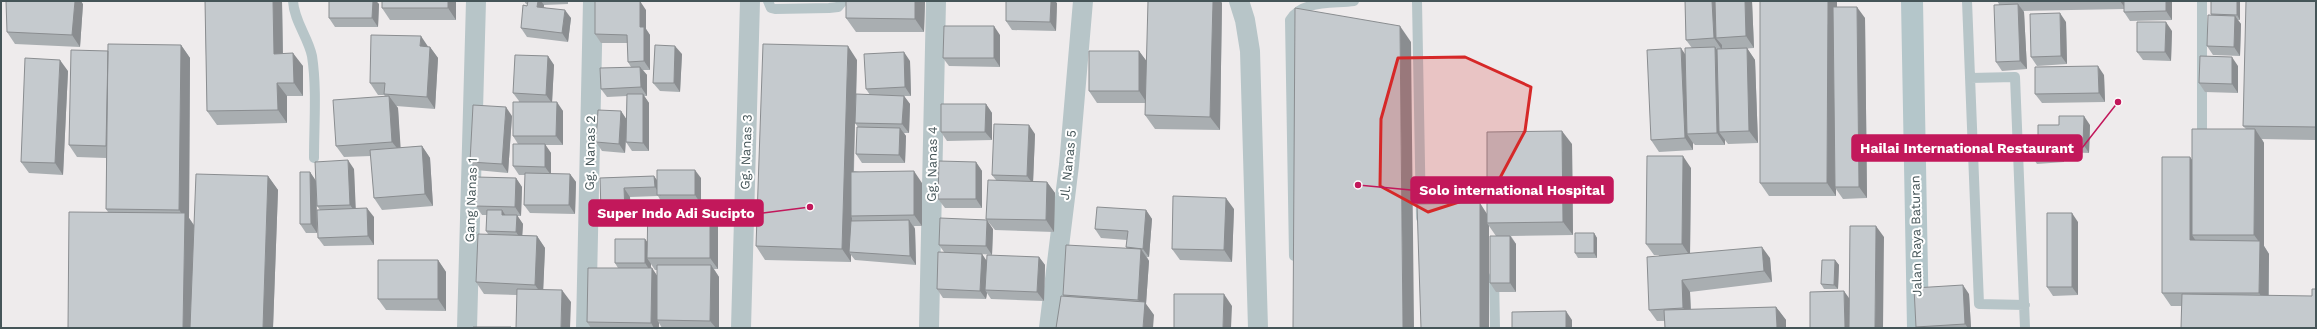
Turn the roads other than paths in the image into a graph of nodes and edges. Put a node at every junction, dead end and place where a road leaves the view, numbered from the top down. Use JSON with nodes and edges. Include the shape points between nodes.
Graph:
{"nodes":[{"id":1,"x":294,"y":1,"type":"edge"},
{"id":2,"x":476,"y":1,"type":"edge"},
{"id":3,"x":593,"y":1,"type":"edge"},
{"id":4,"x":750,"y":1,"type":"edge"},
{"id":5,"x":768,"y":1,"type":"edge"},
{"id":6,"x":843,"y":1,"type":"edge"},
{"id":7,"x":936,"y":1,"type":"edge"},
{"id":8,"x":1083,"y":1,"type":"edge"},
{"id":9,"x":1239,"y":1,"type":"edge"},
{"id":10,"x":1354,"y":1,"type":"edge"},
{"id":11,"x":1418,"y":1,"type":"edge"},
{"id":12,"x":1912,"y":1,"type":"edge"},
{"id":13,"x":1967,"y":1,"type":"edge"},
{"id":14,"x":2202,"y":1,"type":"edge"},
{"id":15,"x":1970,"y":78,"type":"junction"},
{"id":16,"x":2202,"y":132,"type":"edge"},
{"id":17,"x":314,"y":158,"type":"dead end"},
{"id":18,"x":1422,"y":232,"type":"edge"},
{"id":19,"x":1494,"y":264,"type":"edge"},
{"id":20,"x":1294,"y":265,"type":"edge"},
{"id":21,"x":2025,"y":305,"type":"junction"},
{"id":22,"x":467,"y":328,"type":"edge"},
{"id":23,"x":586,"y":328,"type":"edge"},
{"id":24,"x":741,"y":328,"type":"edge"},
{"id":25,"x":929,"y":328,"type":"edge"},
{"id":26,"x":1049,"y":328,"type":"edge"},
{"id":27,"x":1258,"y":328,"type":"edge"},
{"id":28,"x":1495,"y":328,"type":"edge"},
{"id":29,"x":1918,"y":328,"type":"edge"},
{"id":30,"x":2025,"y":328,"type":"edge"}],
"edges":[{"from":1,"to":17,"type":"lane","via":[[298,20],[309,44],[315,77]]},
{"from":2,"to":22,"type":"street","name":"Gang Nanas 1"},
{"from":3,"to":23,"type":"street","name":"Gg. Nanas 2"},
{"from":4,"to":24,"type":"street","name":"Gg. Nanas 3"},
{"from":5,"to":6,"type":"lane","via":[[771,8],[775,9],[838,7]]},
{"from":7,"to":25,"type":"street","name":"Gg. Nanas 4"},
{"from":8,"to":26,"type":"street","name":"Jl. Nanas 5","via":[[1069,165]]},
{"from":9,"to":27,"type":"street","via":[[1250,51]]},
{"from":10,"to":20,"type":"lane","via":[[1307,5],[1299,9],[1290,20]]},
{"from":11,"to":18,"type":"lane"},
{"from":12,"to":29,"type":"main road","name":"Jalan Raya Baturan"},
{"from":13,"to":15,"type":"lane"},
{"from":14,"to":16,"type":"lane"},
{"from":15,"to":21,"type":"lane","via":[[1979,304]]},
{"from":15,"to":21,"type":"lane","via":[[2015,77]]},
{"from":19,"to":28,"type":"lane"},
{"from":21,"to":30,"type":"lane"}]}
